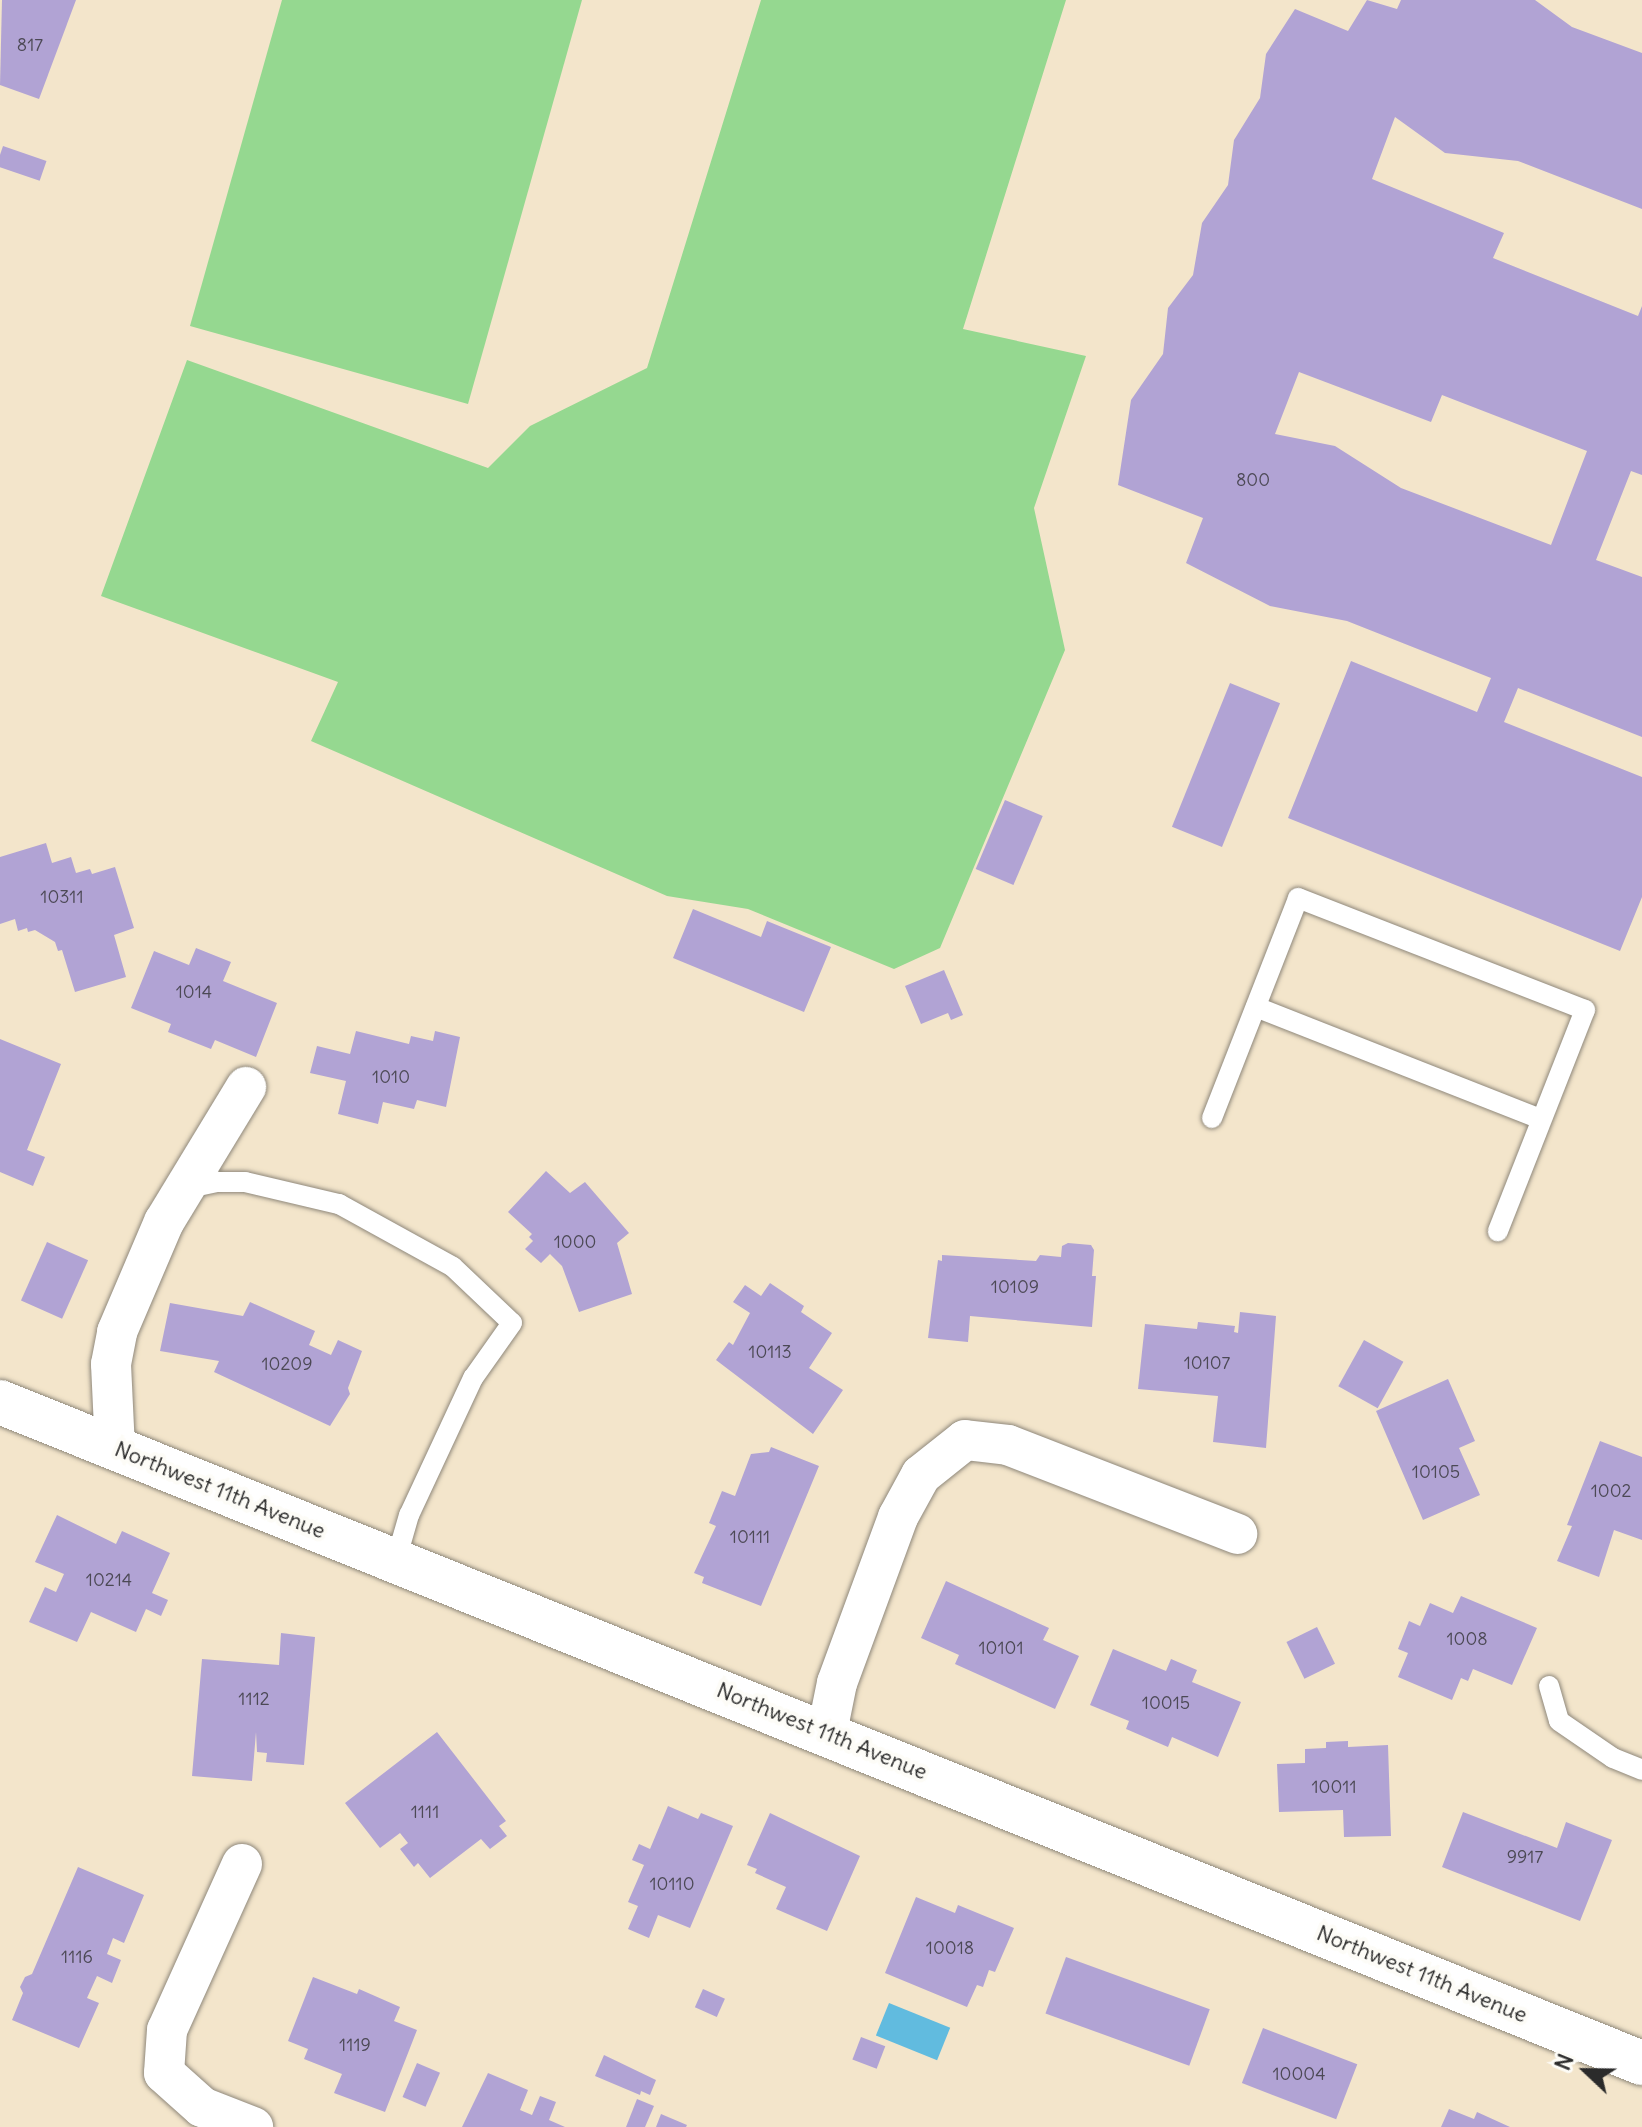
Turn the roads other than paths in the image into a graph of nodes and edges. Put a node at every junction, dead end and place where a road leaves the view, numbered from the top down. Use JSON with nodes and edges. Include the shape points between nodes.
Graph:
{"nodes":[{"id":1,"x":1256,"y":1007,"type":"junction"},
{"id":2,"x":246,"y":1087,"type":"dead end"},
{"id":3,"x":1212,"y":1118,"type":"dead end"},
{"id":4,"x":1541,"y":1119,"type":"junction"},
{"id":5,"x":184,"y":1189,"type":"junction"},
{"id":6,"x":1498,"y":1231,"type":"dead end"},
{"id":7,"x":0,"y":1402,"type":"edge"},
{"id":8,"x":115,"y":1449,"type":"junction"},
{"id":9,"x":1237,"y":1534,"type":"dead end"},
{"id":10,"x":396,"y":1560,"type":"junction"},
{"id":11,"x":1549,"y":1686,"type":"dead end"},
{"id":12,"x":827,"y":1732,"type":"junction"},
{"id":13,"x":1642,"y":1770,"type":"edge"},
{"id":14,"x":242,"y":1864,"type":"dead end"},
{"id":15,"x":1642,"y":2063,"type":"edge"},
{"id":16,"x":253,"y":2127,"type":"edge"}],
"edges":[{"from":1,"to":3,"type":"lane"},
{"from":1,"to":4,"type":"lane"},
{"from":1,"to":4,"type":"lane","via":[[1298,898],[1585,1010]]},
{"from":2,"to":5,"type":"street"},
{"from":4,"to":6,"type":"lane"},
{"from":5,"to":8,"type":"street","via":[[164,1222],[117,1332],[111,1364]]},
{"from":5,"to":10,"type":"lane","via":[[245,1182],[339,1204],[453,1267],[512,1323],[473,1378],[409,1515]]},
{"from":7,"to":8,"type":"street","name":"Northwest 11th Avenue"},
{"from":8,"to":10,"type":"street","name":"Northwest 11th Avenue"},
{"from":9,"to":12,"type":"street","via":[[1008,1445],[965,1440],[921,1475],[898,1517],[837,1683]]},
{"from":10,"to":12,"type":"street","name":"Northwest 11th Avenue"},
{"from":11,"to":13,"type":"lane","via":[[1559,1721],[1613,1758]]},
{"from":12,"to":15,"type":"street","name":"Northwest 11th Avenue"},
{"from":14,"to":16,"type":"street","via":[[167,2030],[164,2073],[202,2107]]}]}
